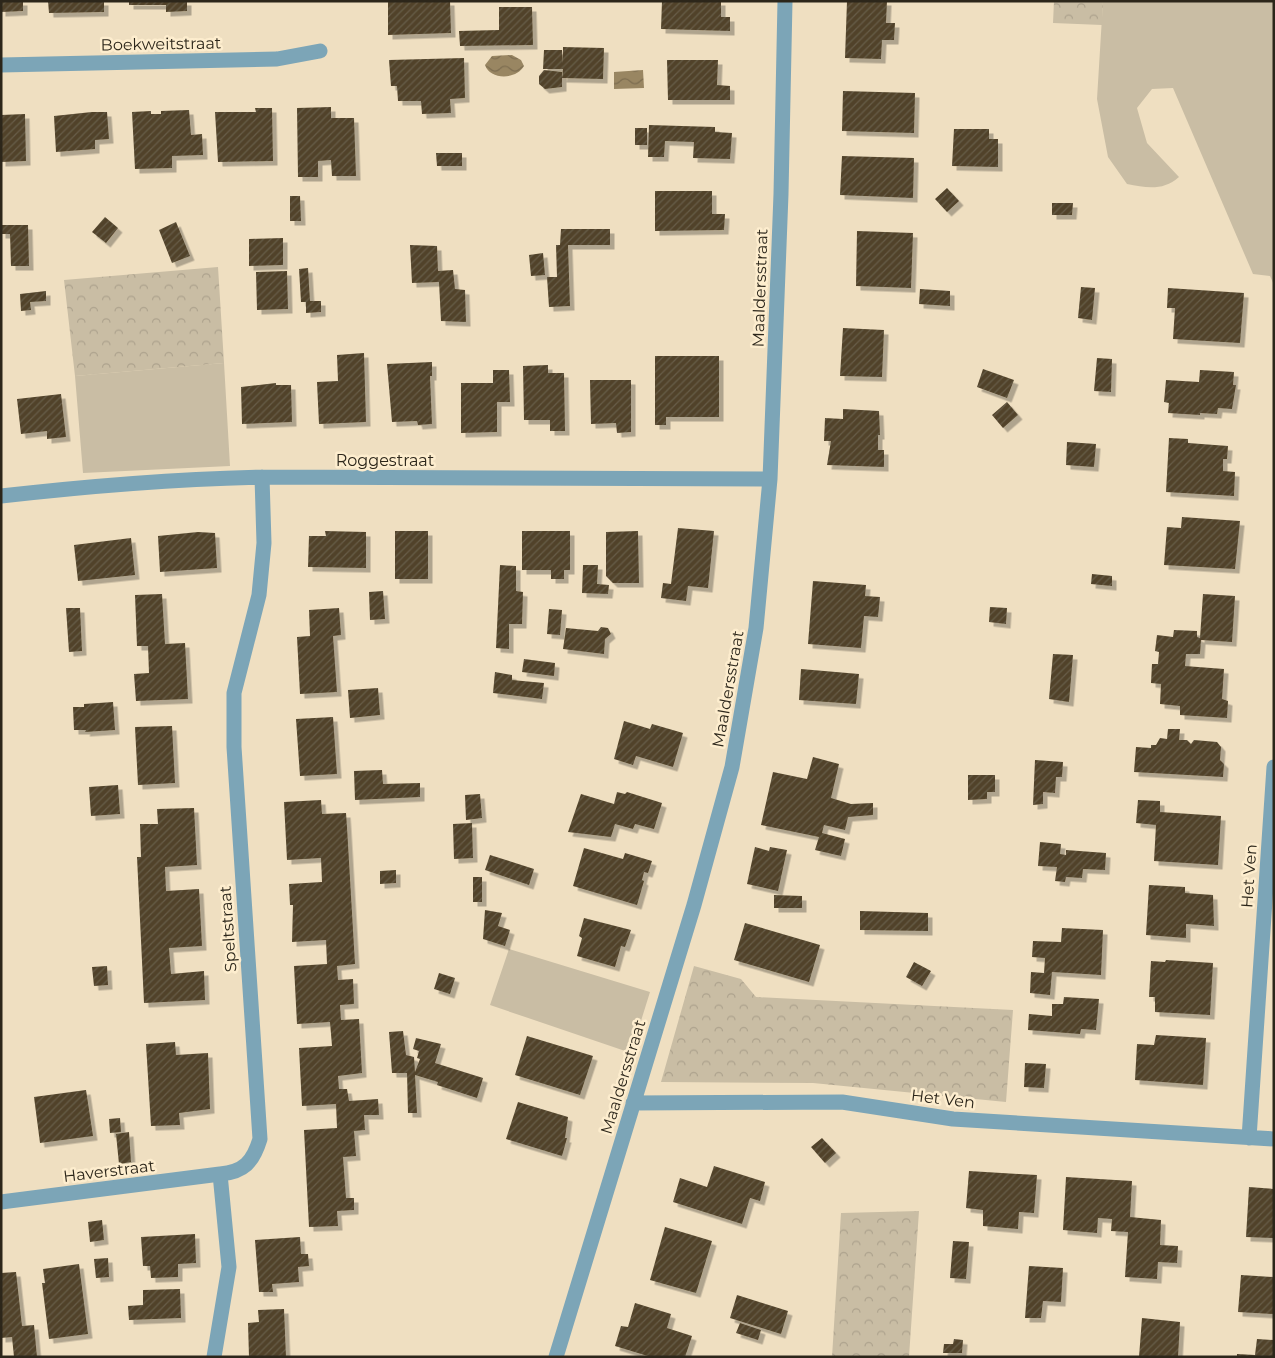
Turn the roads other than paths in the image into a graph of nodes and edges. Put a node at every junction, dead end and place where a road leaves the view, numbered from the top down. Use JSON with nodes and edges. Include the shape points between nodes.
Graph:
{"nodes":[{"id":1,"x":785,"y":1,"type":"edge"},
{"id":2,"x":320,"y":51,"type":"dead end"},
{"id":3,"x":1,"y":65,"type":"edge"},
{"id":4,"x":262,"y":477,"type":"junction"},
{"id":5,"x":770,"y":479,"type":"junction"},
{"id":6,"x":1,"y":496,"type":"edge"},
{"id":7,"x":1274,"y":768,"type":"edge"},
{"id":8,"x":633,"y":1103,"type":"junction"},
{"id":9,"x":1249,"y":1138,"type":"junction"},
{"id":10,"x":1274,"y":1139,"type":"edge"},
{"id":11,"x":220,"y":1174,"type":"junction"},
{"id":12,"x":1,"y":1202,"type":"edge"},
{"id":13,"x":214,"y":1357,"type":"edge"},
{"id":14,"x":556,"y":1357,"type":"edge"}],
"edges":[{"from":1,"to":5,"type":"street","name":"Maaldersstraat"},
{"from":2,"to":3,"type":"street","name":"Boekweitstraat","via":[[277,59]]},
{"from":4,"to":5,"type":"street","name":"Roggestraat"},
{"from":4,"to":6,"type":"street","name":"Roggestraat","via":[[196,478]]},
{"from":4,"to":11,"type":"street","name":"Speltstraat","via":[[264,543],[259,596],[234,693],[234,747],[260,1139],[255,1155],[246,1166],[235,1173]]},
{"from":5,"to":8,"type":"street","name":"Maaldersstraat","via":[[756,628],[732,767],[694,905]]},
{"from":7,"to":9,"type":"street","name":"Het Ven"},
{"from":8,"to":9,"type":"street","name":"Het Ven","via":[[842,1102],[953,1119]]},
{"from":8,"to":14,"type":"street","name":"Maaldersstraat"},
{"from":9,"to":10,"type":"street","name":"Het Ven"},
{"from":11,"to":12,"type":"street","name":"Haverstraat"},
{"from":11,"to":13,"type":"street","via":[[229,1267]]}]}
